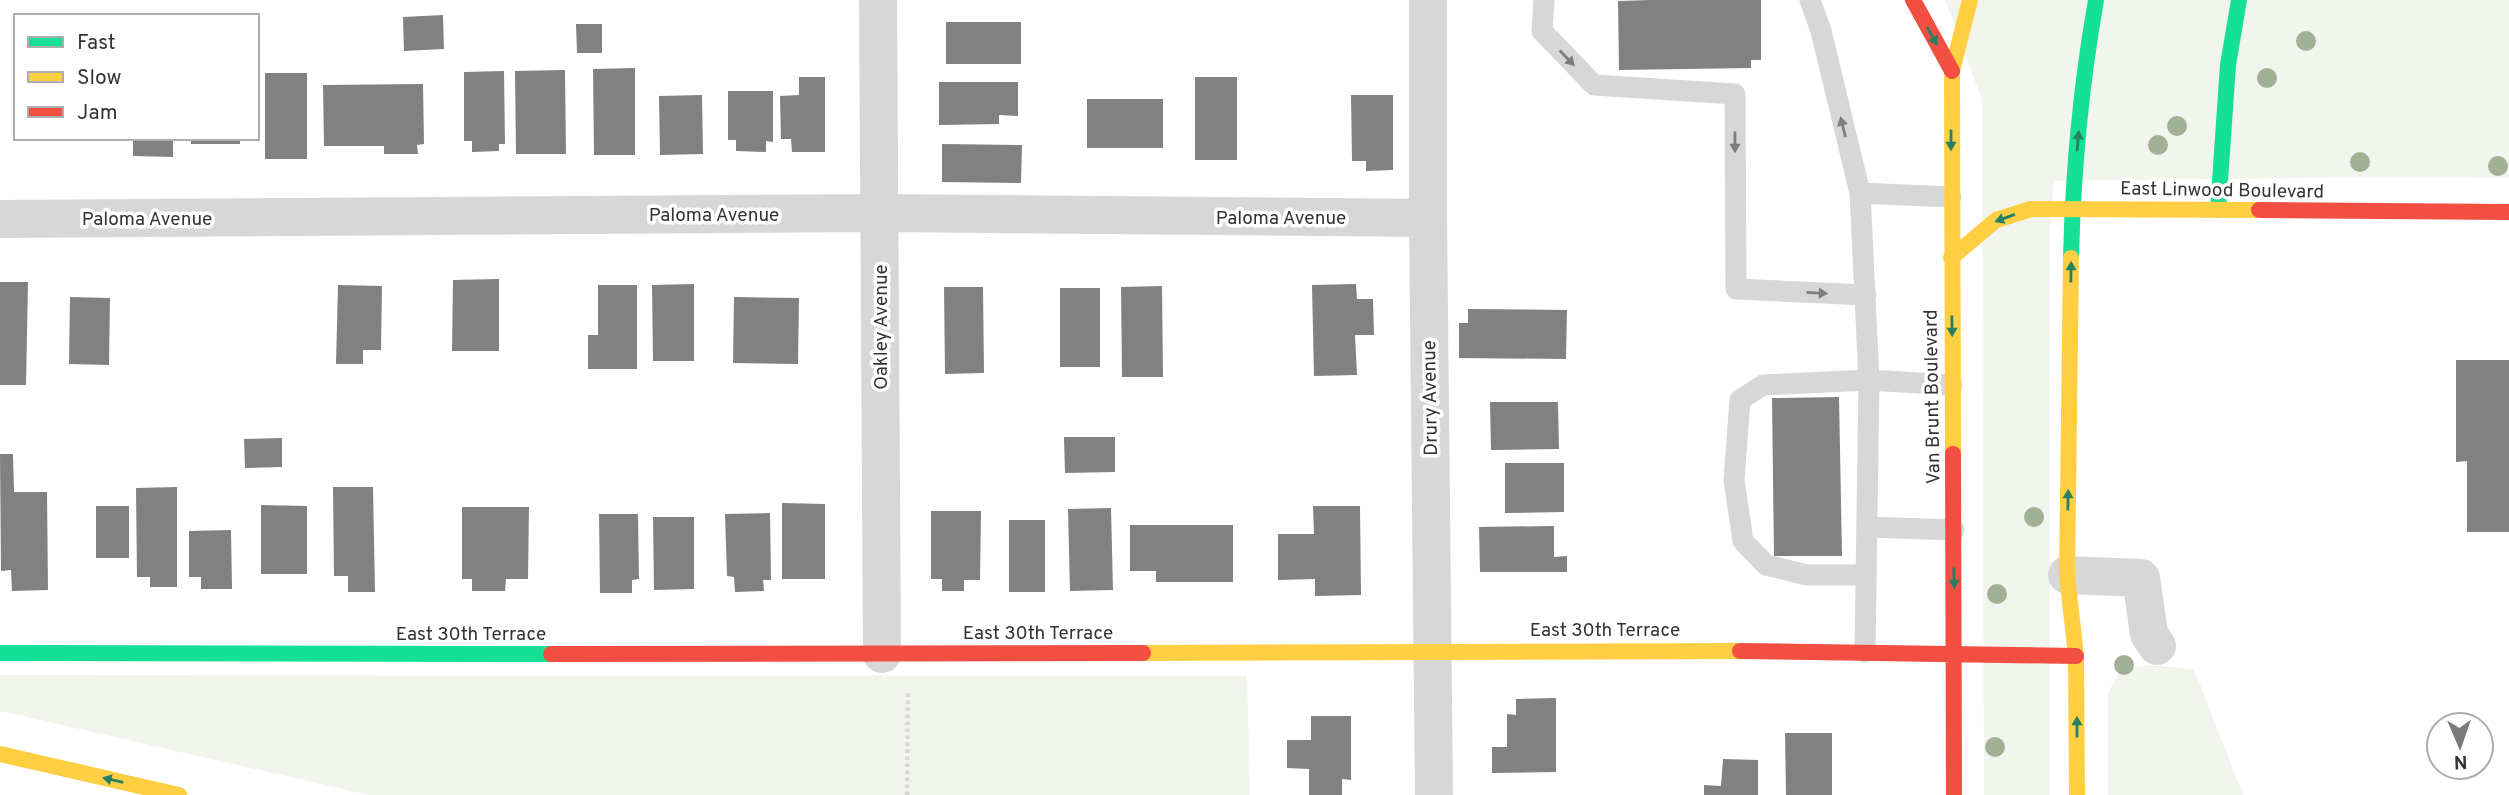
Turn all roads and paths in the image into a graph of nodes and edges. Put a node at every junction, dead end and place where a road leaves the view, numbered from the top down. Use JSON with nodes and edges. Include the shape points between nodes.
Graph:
{"nodes":[{"id":1,"x":878,"y":0,"type":"edge"},
{"id":2,"x":1428,"y":0,"type":"edge"},
{"id":3,"x":1544,"y":0,"type":"edge"},
{"id":4,"x":1810,"y":0,"type":"edge"},
{"id":5,"x":1913,"y":0,"type":"edge"},
{"id":6,"x":1970,"y":0,"type":"edge"},
{"id":7,"x":2096,"y":0,"type":"edge"},
{"id":8,"x":2239,"y":0,"type":"edge"},
{"id":9,"x":1952,"y":71,"type":"junction"},
{"id":10,"x":1860,"y":193,"type":"junction"},
{"id":11,"x":1951,"y":197,"type":"junction"},
{"id":12,"x":2072,"y":209,"type":"junction"},
{"id":13,"x":2218,"y":210,"type":"junction"},
{"id":14,"x":2509,"y":212,"type":"edge"},
{"id":15,"x":880,"y":213,"type":"junction"},
{"id":16,"x":1428,"y":218,"type":"junction"},
{"id":17,"x":0,"y":219,"type":"edge"},
{"id":18,"x":1951,"y":258,"type":"junction"},
{"id":19,"x":1866,"y":295,"type":"junction"},
{"id":20,"x":1869,"y":380,"type":"junction"},
{"id":21,"x":1952,"y":385,"type":"junction"},
{"id":22,"x":1867,"y":527,"type":"junction"},
{"id":23,"x":1954,"y":530,"type":"junction"},
{"id":24,"x":1866,"y":575,"type":"junction"},
{"id":25,"x":2067,"y":575,"type":"junction"},
{"id":26,"x":2157,"y":646,"type":"dead end"},
{"id":27,"x":1432,"y":650,"type":"junction"},
{"id":28,"x":1865,"y":652,"type":"junction"},
{"id":29,"x":1955,"y":652,"type":"junction"},
{"id":30,"x":0,"y":653,"type":"edge"},
{"id":31,"x":882,"y":654,"type":"junction"},
{"id":32,"x":2076,"y":656,"type":"junction"},
{"id":33,"x":907,"y":726,"type":"dead end"},
{"id":34,"x":0,"y":754,"type":"edge"},
{"id":35,"x":179,"y":795,"type":"edge"},
{"id":36,"x":907,"y":795,"type":"edge"},
{"id":37,"x":1434,"y":795,"type":"edge"},
{"id":38,"x":1954,"y":795,"type":"edge"},
{"id":39,"x":2077,"y":795,"type":"edge"}],
"edges":[{"from":1,"to":15,"type":"street","name":"Oakley Avenue"},
{"from":2,"to":16,"type":"street","name":"Drury Avenue"},
{"from":3,"to":19,"type":"lane","one_way":true,"via":[[1542,31],[1594,85],[1735,94],[1736,289]]},
{"from":10,"to":4,"type":"lane","one_way":true},
{"from":5,"to":9,"type":"main road","one_way":true},
{"from":6,"to":9,"type":"main road","name":"Van Brunt Boulevard"},
{"from":12,"to":7,"type":"main road","one_way":true,"via":[[2085,61]]},
{"from":8,"to":13,"type":"main road","via":[[2228,65]]},
{"from":9,"to":11,"type":"main road","name":"Van Brunt Boulevard","one_way":true},
{"from":10,"to":11,"type":"lane"},
{"from":10,"to":19,"type":"lane"},
{"from":11,"to":18,"type":"main road","name":"Van Brunt Boulevard"},
{"from":12,"to":13,"type":"main road","name":"East Linwood Boulevard"},
{"from":12,"to":18,"type":"main road","name":"East Linwood Boulevard","one_way":true,"via":[[2031,209],[1996,220]]},
{"from":25,"to":12,"type":"main road","one_way":true},
{"from":13,"to":14,"type":"main road","name":"East Linwood Boulevard"},
{"from":15,"to":16,"type":"street","name":"Paloma Avenue"},
{"from":15,"to":17,"type":"street","name":"Paloma Avenue"},
{"from":15,"to":31,"type":"street","name":"Oakley Avenue"},
{"from":16,"to":27,"type":"street","name":"Drury Avenue"},
{"from":18,"to":21,"type":"main road","name":"Van Brunt Boulevard","one_way":true},
{"from":19,"to":20,"type":"lane"},
{"from":20,"to":21,"type":"lane"},
{"from":20,"to":22,"type":"lane"},
{"from":20,"to":24,"type":"lane","via":[[1763,385],[1740,400],[1734,480],[1743,541],[1766,565],[1807,575]]},
{"from":21,"to":23,"type":"main road","name":"Van Brunt Boulevard"},
{"from":22,"to":23,"type":"lane"},
{"from":22,"to":24,"type":"lane"},
{"from":23,"to":29,"type":"main road","name":"Van Brunt Boulevard","one_way":true},
{"from":24,"to":28,"type":"lane"},
{"from":25,"to":26,"type":"street","via":[[2141,578],[2149,634]]},
{"from":25,"to":32,"type":"main road"},
{"from":27,"to":28,"type":"main road","name":"East 30th Terrace"},
{"from":27,"to":31,"type":"main road","name":"East 30th Terrace"},
{"from":27,"to":37,"type":"street","name":"Drury Avenue"},
{"from":28,"to":29,"type":"main road","name":"East 30th Terrace"},
{"from":29,"to":32,"type":"main road","name":"East 30th Terrace"},
{"from":29,"to":38,"type":"main road","name":"Van Brunt Boulevard"},
{"from":30,"to":31,"type":"main road","name":"East 30th Terrace"},
{"from":39,"to":32,"type":"main road","one_way":true},
{"from":33,"to":36,"type":"path"},
{"from":35,"to":34,"type":"main road","one_way":true}]}
